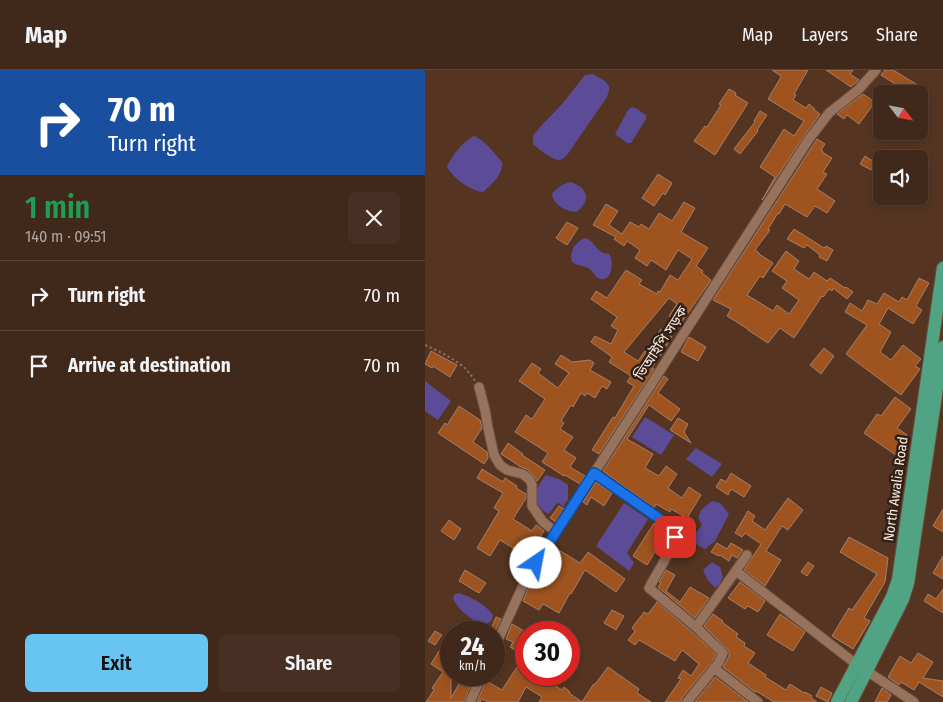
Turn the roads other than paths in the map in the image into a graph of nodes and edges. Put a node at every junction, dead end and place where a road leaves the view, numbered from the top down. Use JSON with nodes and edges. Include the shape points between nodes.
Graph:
{"nodes":[{"id":1,"x":876,"y":70,"type":"edge"},
{"id":2,"x":943,"y":268,"type":"edge"},
{"id":3,"x":943,"y":347,"type":"edge"},
{"id":4,"x":479,"y":387,"type":"road end"},
{"id":5,"x":594,"y":473,"type":"junction"},
{"id":6,"x":556,"y":532,"type":"junction"},
{"id":7,"x":747,"y":555,"type":"dead end"},
{"id":8,"x":736,"y":571,"type":"junction"},
{"id":9,"x":505,"y":625,"type":"edge"},
{"id":10,"x":696,"y":627,"type":"junction"},
{"id":11,"x":714,"y":668,"type":"junction"},
{"id":12,"x":861,"y":668,"type":"junction"},
{"id":13,"x":477,"y":686,"type":"edge"},
{"id":14,"x":469,"y":702,"type":"edge"},
{"id":15,"x":687,"y":702,"type":"edge"},
{"id":16,"x":759,"y":702,"type":"edge"},
{"id":17,"x":837,"y":702,"type":"edge"},
{"id":18,"x":851,"y":702,"type":"edge"},
{"id":19,"x":914,"y":702,"type":"edge"}],
"edges":[{"from":1,"to":5,"type":"street","name":"ভিআইপি সড়ক","via":[[858,90],[829,113],[809,139]]},
{"from":2,"to":12,"type":"main road","name":"North Awalia Road","via":[[898,580]]},
{"from":3,"to":12,"type":"main road","name":"North Awalia Road","via":[[908,583],[903,600]]},
{"from":4,"to":6,"type":"street","via":[[494,455],[507,470],[531,480],[533,506],[543,522]]},
{"from":5,"to":6,"type":"street","name":"ভিআইপি সড়ক"},
{"from":5,"to":10,"type":"street","via":[[673,528],[674,543],[649,588]]},
{"from":6,"to":9,"type":"street","name":"ভিআইপি সড়ক","via":[[526,579]]},
{"from":7,"to":8,"type":"street"},
{"from":8,"to":10,"type":"street"},
{"from":8,"to":12,"type":"street"},
{"from":10,"to":11,"type":"street","via":[[723,652]]},
{"from":11,"to":15,"type":"street"},
{"from":11,"to":16,"type":"street"},
{"from":12,"to":17,"type":"main road","name":"North Awalia Road"},
{"from":12,"to":18,"type":"main road","name":"North Awalia Road"},
{"from":12,"to":19,"type":"street"},
{"from":13,"to":14,"type":"street"}]}
